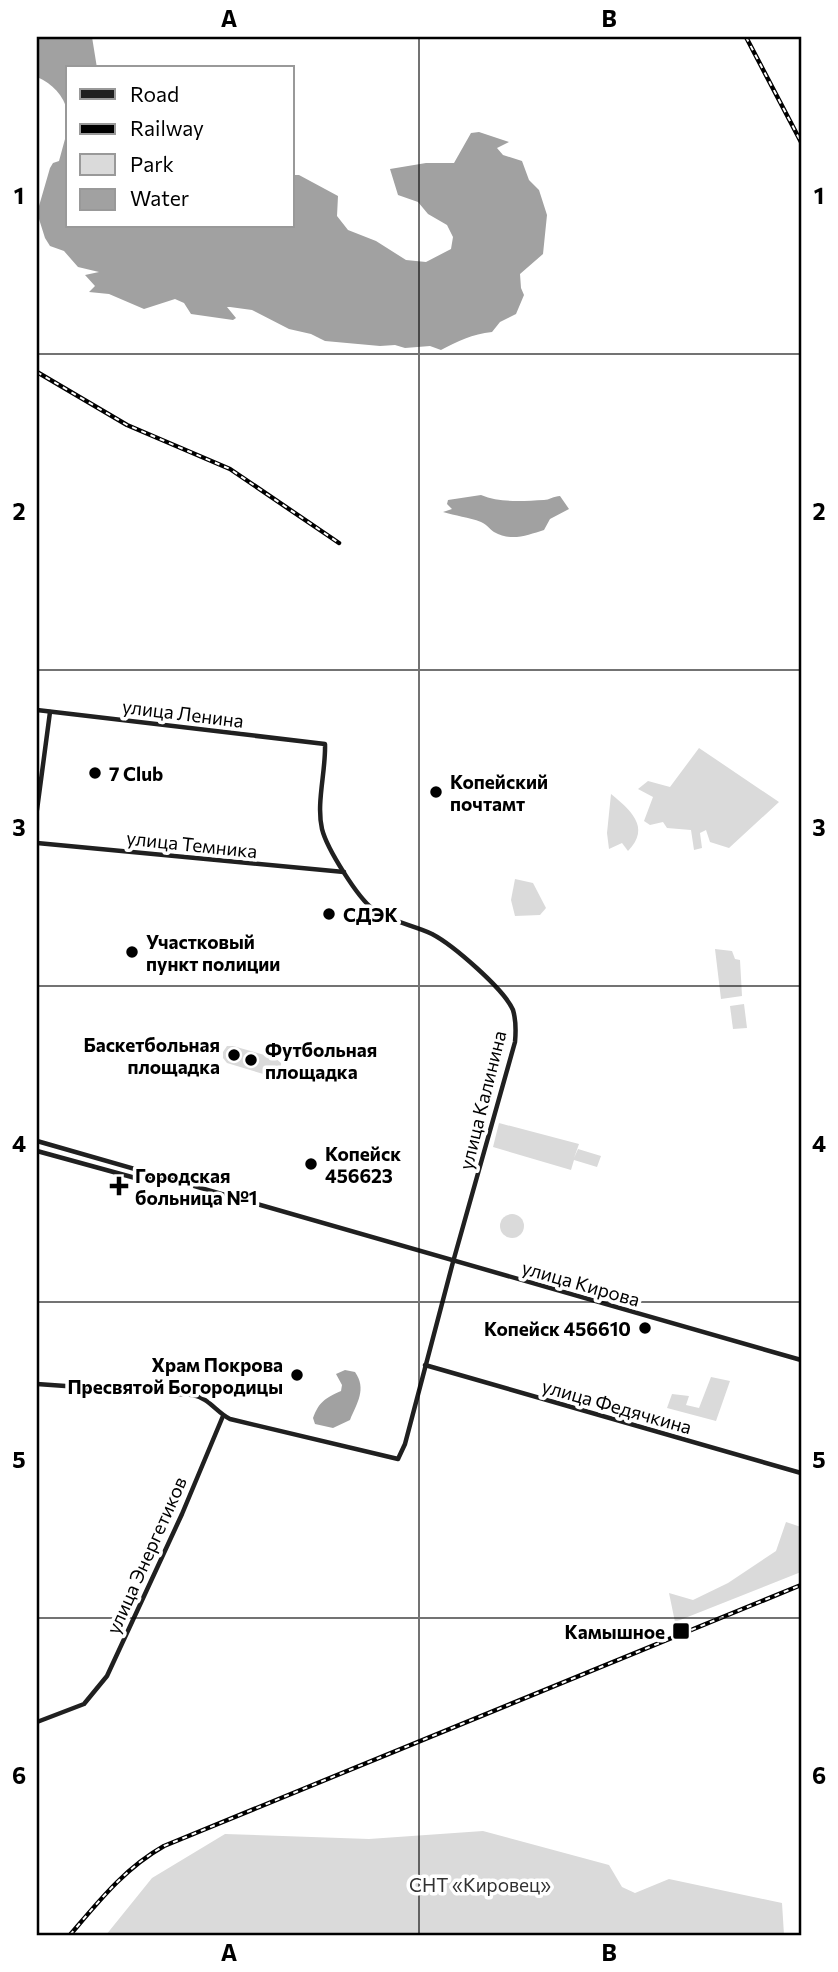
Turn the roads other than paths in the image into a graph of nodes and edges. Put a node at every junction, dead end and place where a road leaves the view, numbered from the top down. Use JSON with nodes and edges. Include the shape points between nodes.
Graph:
{"nodes":[{"id":1,"x":37,"y":710,"type":"edge"},
{"id":2,"x":50,"y":712,"type":"junction"},
{"id":3,"x":326,"y":744,"type":"joint"},
{"id":4,"x":37,"y":810,"type":"edge"},
{"id":5,"x":38,"y":842,"type":"edge"},
{"id":6,"x":344,"y":872,"type":"junction"},
{"id":7,"x":37,"y":1141,"type":"edge"},
{"id":8,"x":65,"y":1149,"type":"junction"},
{"id":9,"x":37,"y":1151,"type":"edge"},
{"id":10,"x":62,"y":1158,"type":"junction"},
{"id":11,"x":168,"y":1179,"type":"junction"},
{"id":12,"x":453,"y":1262,"type":"junction"},
{"id":13,"x":801,"y":1360,"type":"edge"},
{"id":14,"x":425,"y":1365,"type":"junction"},
{"id":15,"x":37,"y":1384,"type":"edge"},
{"id":16,"x":223,"y":1416,"type":"junction"},
{"id":17,"x":801,"y":1473,"type":"edge"},
{"id":18,"x":37,"y":1722,"type":"edge"}],
"edges":[{"from":1,"to":2,"type":"street","name":"улица Ленина"},
{"from":2,"to":3,"type":"street","name":"улица Ленина"},
{"from":2,"to":4,"type":"street"},
{"from":3,"to":6,"type":"street","name":"улица Калинина","via":[[322,830]]},
{"from":5,"to":6,"type":"street","name":"улица Темника"},
{"from":6,"to":12,"type":"street","name":"улица Калинина","via":[[369,906],[439,939],[500,991],[513,1012],[515,1042]]},
{"from":7,"to":8,"type":"street"},
{"from":8,"to":10,"type":"street"},
{"from":8,"to":11,"type":"street"},
{"from":9,"to":10,"type":"street"},
{"from":10,"to":11,"type":"street","via":[[139,1179]]},
{"from":11,"to":12,"type":"street","name":"улица Кирова"},
{"from":12,"to":13,"type":"street","name":"улица Кирова"},
{"from":12,"to":14,"type":"street","name":"улица Калинина"},
{"from":14,"to":16,"type":"street","name":"улица Калинина","via":[[398,1458]]},
{"from":14,"to":17,"type":"street","name":"улица Федячкина"},
{"from":15,"to":16,"type":"street","via":[[192,1395],[207,1400]]},
{"from":16,"to":18,"type":"street","name":"улица Энергетиков","via":[[100,1686],[86,1701]]}]}
